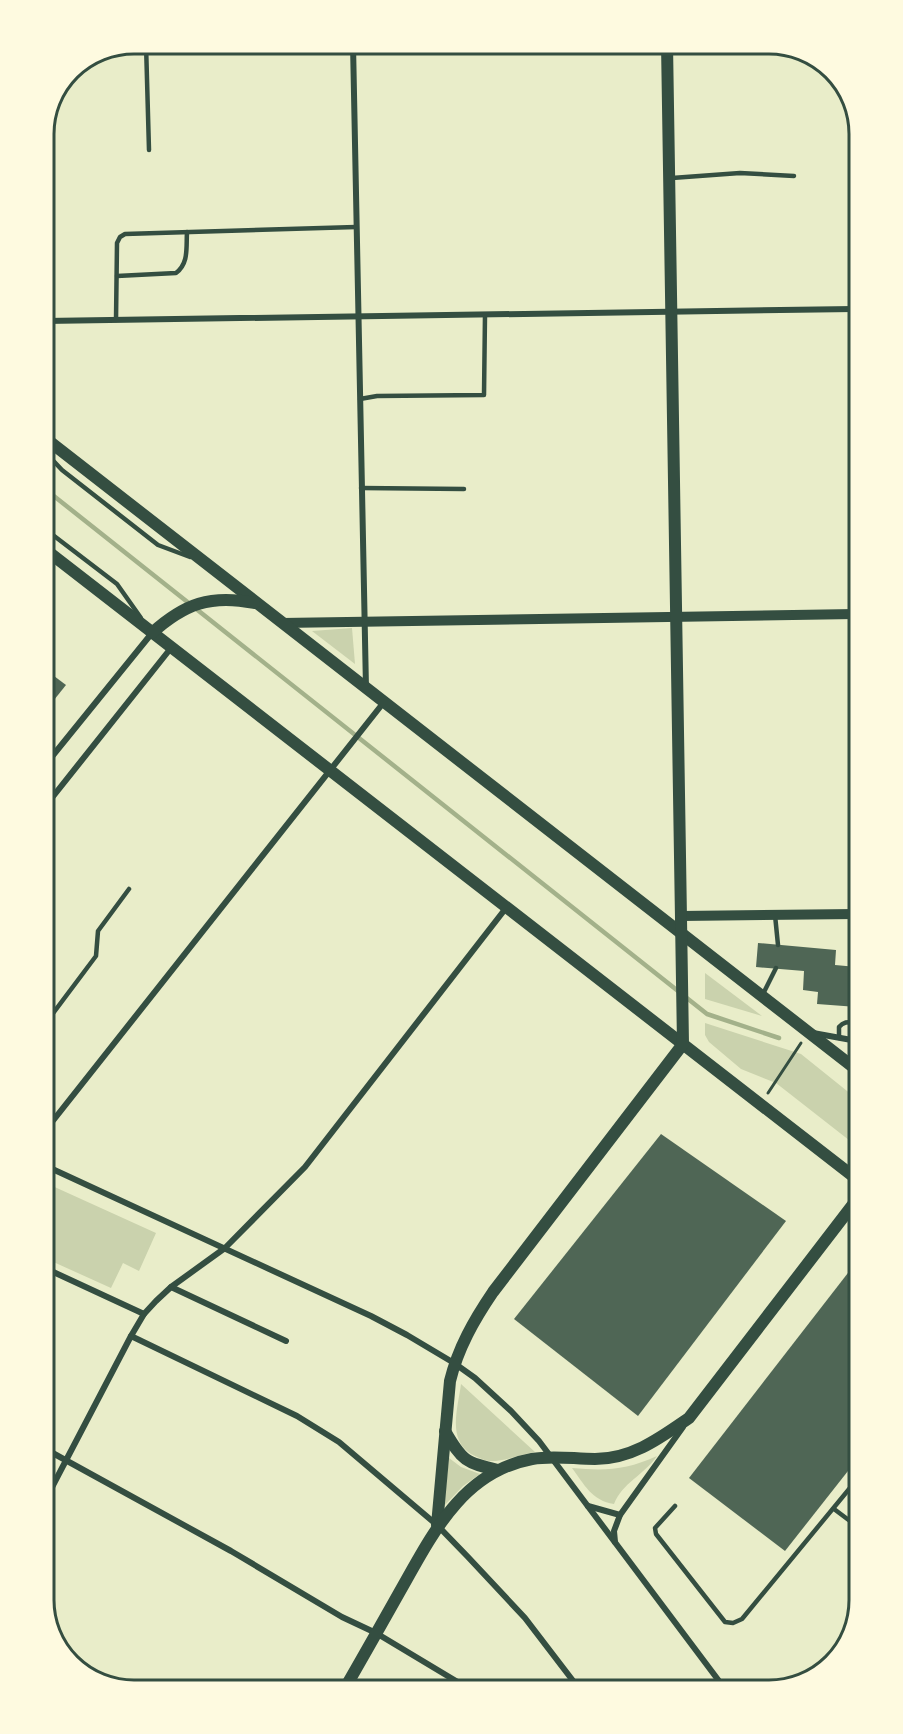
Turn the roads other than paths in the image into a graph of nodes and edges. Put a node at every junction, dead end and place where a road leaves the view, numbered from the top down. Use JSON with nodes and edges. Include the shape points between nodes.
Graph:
{"nodes":[{"id":1,"x":146,"y":54,"type":"edge"},
{"id":2,"x":353,"y":54,"type":"edge"},
{"id":3,"x":667,"y":54,"type":"edge"},
{"id":4,"x":149,"y":150,"type":"dead end"},
{"id":5,"x":794,"y":176,"type":"dead end"},
{"id":6,"x":669,"y":178,"type":"junction"},
{"id":7,"x":356,"y":227,"type":"junction"},
{"id":8,"x":187,"y":232,"type":"junction"},
{"id":9,"x":117,"y":276,"type":"junction"},
{"id":10,"x":849,"y":309,"type":"edge"},
{"id":11,"x":671,"y":312,"type":"junction"},
{"id":12,"x":485,"y":315,"type":"junction"},
{"id":13,"x":358,"y":317,"type":"junction"},
{"id":14,"x":116,"y":320,"type":"junction"},
{"id":15,"x":54,"y":321,"type":"edge"},
{"id":16,"x":360,"y":399,"type":"junction"},
{"id":17,"x":54,"y":445,"type":"edge"},
{"id":18,"x":54,"y":462,"type":"edge"},
{"id":19,"x":361,"y":488,"type":"junction"},
{"id":20,"x":464,"y":489,"type":"dead end"},
{"id":21,"x":54,"y":536,"type":"edge"},
{"id":22,"x":54,"y":556,"type":"edge"},
{"id":23,"x":207,"y":564,"type":"junction"},
{"id":24,"x":258,"y":604,"type":"junction"},
{"id":25,"x":849,"y":614,"type":"edge"},
{"id":26,"x":676,"y":617,"type":"junction"},
{"id":27,"x":364,"y":621,"type":"junction"},
{"id":28,"x":282,"y":623,"type":"junction"},
{"id":29,"x":155,"y":629,"type":"junction"},
{"id":30,"x":171,"y":648,"type":"junction"},
{"id":31,"x":366,"y":688,"type":"junction"},
{"id":32,"x":384,"y":702,"type":"junction"},
{"id":33,"x":54,"y":754,"type":"edge"},
{"id":34,"x":330,"y":771,"type":"junction"},
{"id":35,"x":54,"y":795,"type":"edge"},
{"id":36,"x":129,"y":889,"type":"dead end"},
{"id":37,"x":506,"y":908,"type":"junction"},
{"id":38,"x":849,"y":914,"type":"edge"},
{"id":39,"x":775,"y":915,"type":"junction"},
{"id":40,"x":681,"y":916,"type":"junction"},
{"id":41,"x":682,"y":934,"type":"junction"},
{"id":42,"x":778,"y":945,"type":"dead end"},
{"id":43,"x":776,"y":968,"type":"dead end"},
{"id":44,"x":762,"y":996,"type":"junction"},
{"id":45,"x":54,"y":1012,"type":"edge"},
{"id":46,"x":849,"y":1022,"type":"edge"},
{"id":47,"x":808,"y":1032,"type":"junction"},
{"id":48,"x":839,"y":1038,"type":"junction"},
{"id":49,"x":849,"y":1040,"type":"edge"},
{"id":50,"x":683,"y":1044,"type":"junction"},
{"id":51,"x":849,"y":1064,"type":"edge"},
{"id":52,"x":54,"y":1119,"type":"edge"},
{"id":53,"x":54,"y":1170,"type":"edge"},
{"id":54,"x":849,"y":1173,"type":"edge"},
{"id":55,"x":849,"y":1210,"type":"edge"},
{"id":56,"x":225,"y":1248,"type":"junction"},
{"id":57,"x":54,"y":1272,"type":"edge"},
{"id":58,"x":171,"y":1287,"type":"junction"},
{"id":59,"x":144,"y":1314,"type":"junction"},
{"id":60,"x":131,"y":1336,"type":"junction"},
{"id":61,"x":286,"y":1341,"type":"dead end"},
{"id":62,"x":454,"y":1362,"type":"junction"},
{"id":63,"x":689,"y":1418,"type":"junction"},
{"id":64,"x":445,"y":1431,"type":"junction"},
{"id":65,"x":54,"y":1453,"type":"edge"},
{"id":66,"x":551,"y":1457,"type":"junction"},
{"id":67,"x":66,"y":1460,"type":"junction"},
{"id":68,"x":498,"y":1470,"type":"junction"},
{"id":69,"x":54,"y":1483,"type":"edge"},
{"id":70,"x":849,"y":1490,"type":"edge"},
{"id":71,"x":588,"y":1506,"type":"junction"},
{"id":72,"x":675,"y":1506,"type":"dead end"},
{"id":73,"x":834,"y":1509,"type":"junction"},
{"id":74,"x":620,"y":1515,"type":"junction"},
{"id":75,"x":849,"y":1520,"type":"edge"},
{"id":76,"x":437,"y":1525,"type":"junction"},
{"id":77,"x":615,"y":1542,"type":"junction"},
{"id":78,"x":376,"y":1633,"type":"junction"},
{"id":79,"x":350,"y":1680,"type":"edge"},
{"id":80,"x":454,"y":1680,"type":"edge"},
{"id":81,"x":572,"y":1680,"type":"edge"},
{"id":82,"x":719,"y":1680,"type":"edge"}],
"edges":[{"from":1,"to":4,"type":"lane"},
{"from":2,"to":7,"type":"street"},
{"from":3,"to":6,"type":"main road"},
{"from":5,"to":6,"type":"lane","via":[[740,173]]},
{"from":6,"to":11,"type":"main road"},
{"from":7,"to":8,"type":"lane"},
{"from":7,"to":13,"type":"street"},
{"from":8,"to":9,"type":"lane","via":[[186,261],[176,273]]},
{"from":8,"to":9,"type":"lane","via":[[120,237]]},
{"from":9,"to":14,"type":"lane"},
{"from":10,"to":11,"type":"street"},
{"from":11,"to":12,"type":"street"},
{"from":11,"to":26,"type":"main road"},
{"from":12,"to":13,"type":"street"},
{"from":12,"to":16,"type":"lane","via":[[484,395]]},
{"from":13,"to":14,"type":"street"},
{"from":13,"to":16,"type":"street"},
{"from":14,"to":15,"type":"street"},
{"from":16,"to":19,"type":"street"},
{"from":17,"to":23,"type":"main road"},
{"from":18,"to":23,"type":"lane","via":[[158,545]]},
{"from":19,"to":20,"type":"lane"},
{"from":19,"to":27,"type":"street"},
{"from":21,"to":29,"type":"lane","via":[[117,584]]},
{"from":22,"to":29,"type":"main road"},
{"from":23,"to":24,"type":"main road"},
{"from":24,"to":28,"type":"main road"},
{"from":24,"to":29,"type":"main road","via":[[236,599],[208,600],[182,609]]},
{"from":25,"to":26,"type":"street"},
{"from":26,"to":27,"type":"street"},
{"from":26,"to":40,"type":"main road"},
{"from":27,"to":28,"type":"street"},
{"from":27,"to":31,"type":"street"},
{"from":28,"to":31,"type":"main road"},
{"from":29,"to":30,"type":"main road"},
{"from":29,"to":33,"type":"street"},
{"from":30,"to":34,"type":"main road"},
{"from":30,"to":35,"type":"street"},
{"from":31,"to":32,"type":"main road"},
{"from":32,"to":34,"type":"street"},
{"from":32,"to":41,"type":"main road"},
{"from":34,"to":37,"type":"main road"},
{"from":34,"to":52,"type":"street"},
{"from":36,"to":45,"type":"lane","via":[[98,931],[96,956]]},
{"from":37,"to":50,"type":"main road"},
{"from":37,"to":56,"type":"street","via":[[305,1167]]},
{"from":38,"to":39,"type":"street"},
{"from":39,"to":40,"type":"street"},
{"from":39,"to":42,"type":"lane"},
{"from":40,"to":41,"type":"main road"},
{"from":41,"to":44,"type":"main road"},
{"from":41,"to":50,"type":"main road"},
{"from":43,"to":44,"type":"lane"},
{"from":44,"to":47,"type":"main road"},
{"from":46,"to":48,"type":"lane","via":[[839,1027]]},
{"from":47,"to":48,"type":"street"},
{"from":47,"to":51,"type":"main road"},
{"from":48,"to":49,"type":"street"},
{"from":50,"to":54,"type":"main road"},
{"from":50,"to":62,"type":"main road","via":[[493,1292]]},
{"from":53,"to":56,"type":"street"},
{"from":55,"to":63,"type":"main road"},
{"from":56,"to":58,"type":"street"},
{"from":56,"to":62,"type":"street","via":[[371,1316]]},
{"from":57,"to":59,"type":"street"},
{"from":58,"to":59,"type":"street"},
{"from":58,"to":61,"type":"street"},
{"from":59,"to":60,"type":"street"},
{"from":60,"to":67,"type":"street"},
{"from":60,"to":76,"type":"street","via":[[317,1427]]},
{"from":62,"to":64,"type":"main road"},
{"from":62,"to":66,"type":"street","via":[[511,1411]]},
{"from":63,"to":66,"type":"main road","via":[[626,1455],[596,1459]]},
{"from":63,"to":74,"type":"street"},
{"from":64,"to":68,"type":"main road","via":[[465,1460]]},
{"from":64,"to":76,"type":"main road"},
{"from":65,"to":67,"type":"street"},
{"from":66,"to":68,"type":"main road"},
{"from":66,"to":71,"type":"street"},
{"from":67,"to":69,"type":"street"},
{"from":67,"to":78,"type":"street"},
{"from":68,"to":76,"type":"main road","via":[[471,1489]]},
{"from":70,"to":73,"type":"lane"},
{"from":71,"to":74,"type":"street"},
{"from":71,"to":77,"type":"street"},
{"from":72,"to":73,"type":"lane","via":[[656,1533],[725,1622],[734,1623],[742,1619]]},
{"from":73,"to":75,"type":"lane"},
{"from":74,"to":77,"type":"street"},
{"from":76,"to":78,"type":"main road"},
{"from":76,"to":81,"type":"street","via":[[525,1618]]},
{"from":77,"to":82,"type":"street"},
{"from":78,"to":79,"type":"main road"},
{"from":78,"to":80,"type":"street"}]}
